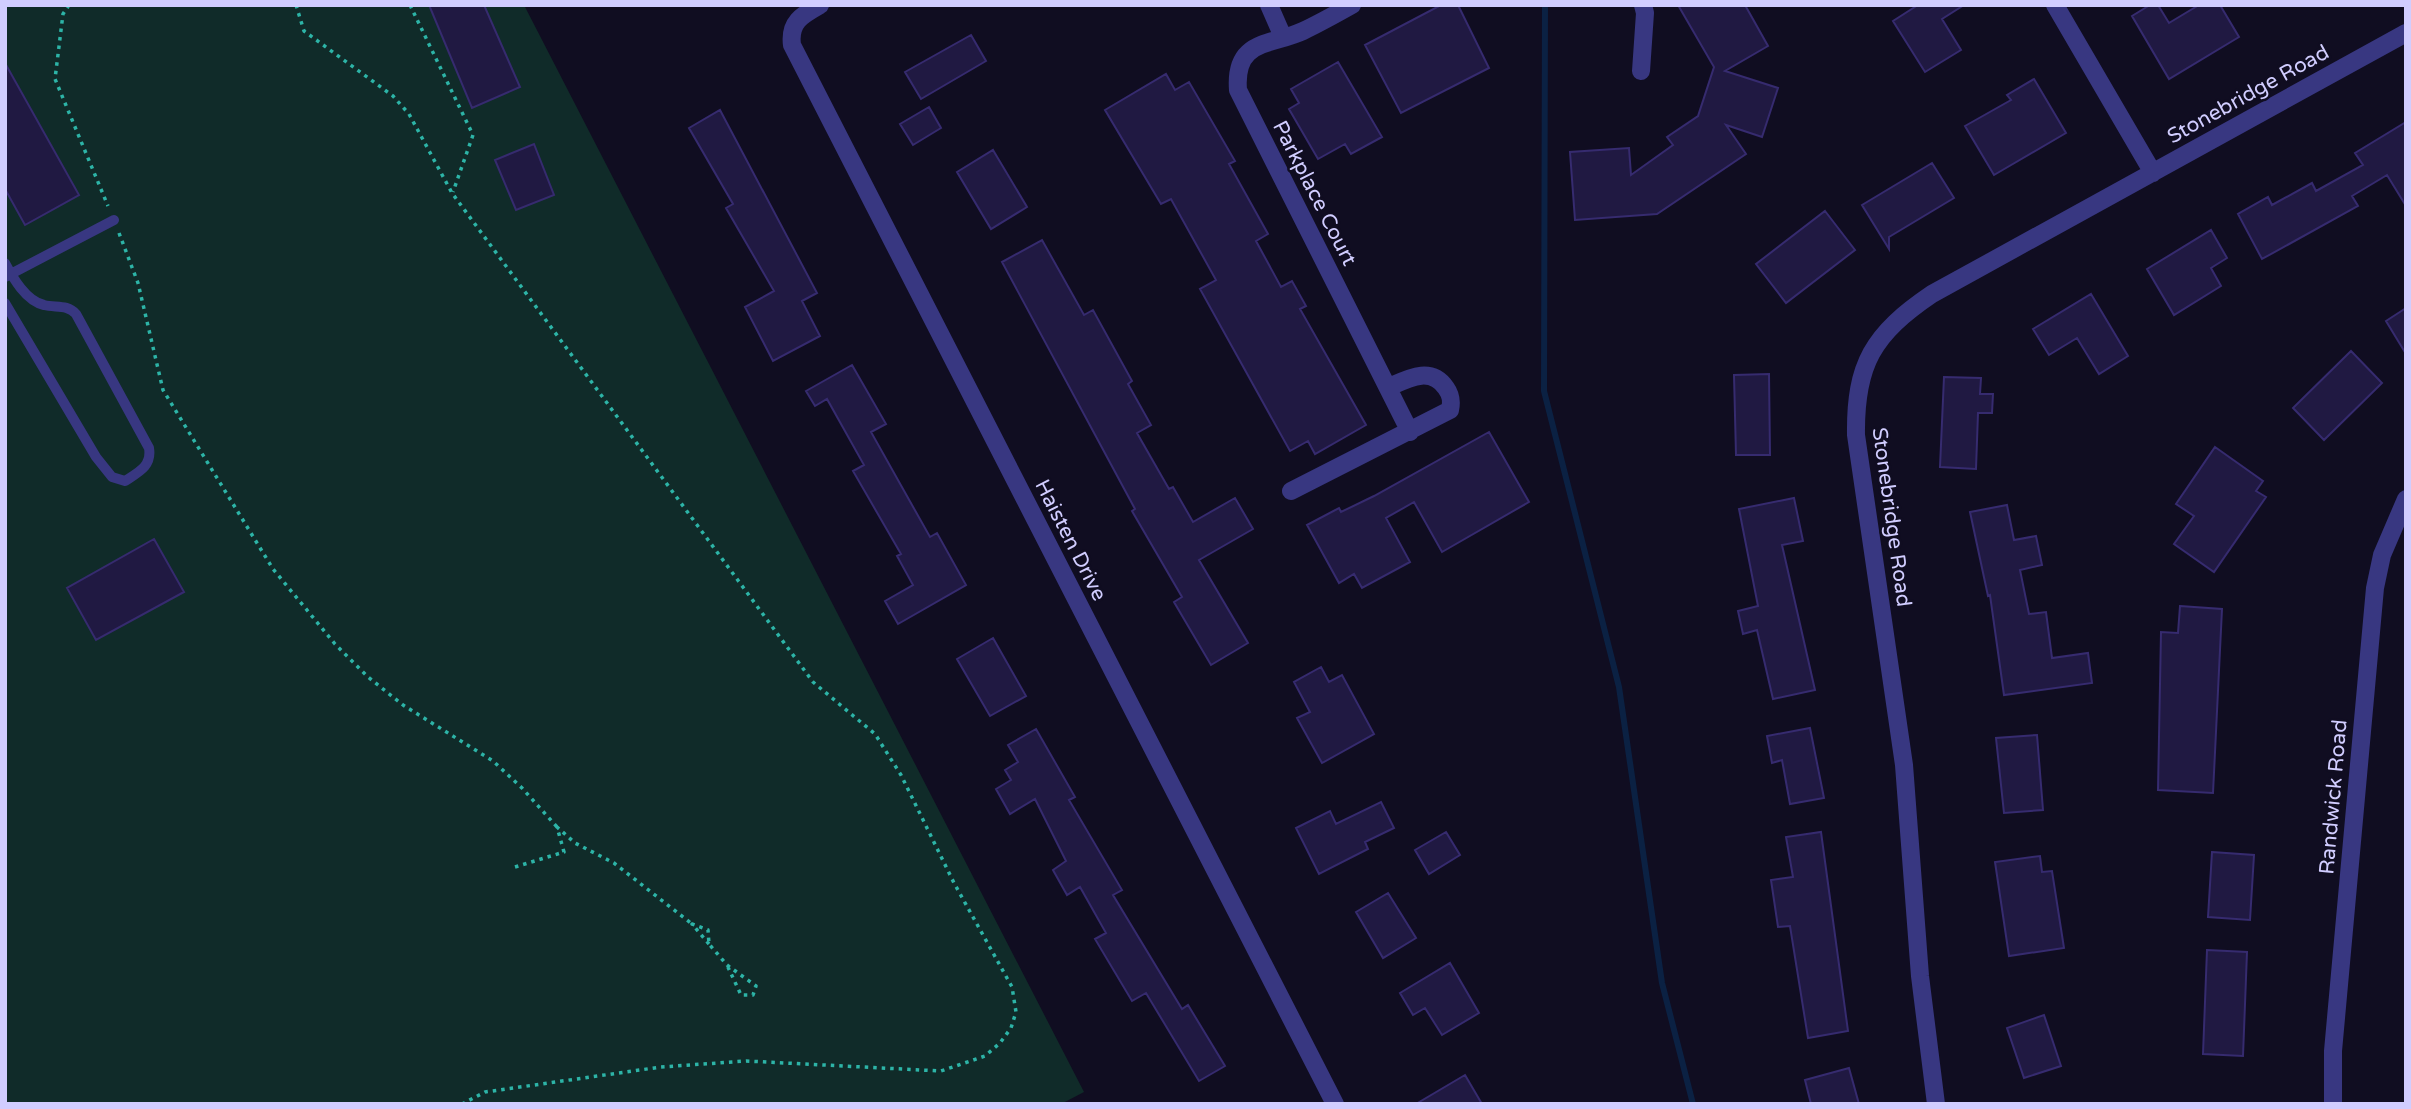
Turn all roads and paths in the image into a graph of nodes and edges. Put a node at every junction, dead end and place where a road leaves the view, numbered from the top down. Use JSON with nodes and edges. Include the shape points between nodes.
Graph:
{"nodes":[{"id":1,"x":69,"y":5,"type":"edge"},
{"id":2,"x":296,"y":5,"type":"edge"},
{"id":3,"x":411,"y":5,"type":"edge"},
{"id":4,"x":820,"y":5,"type":"edge"},
{"id":5,"x":1269,"y":5,"type":"edge"},
{"id":6,"x":1352,"y":5,"type":"edge"},
{"id":7,"x":1643,"y":5,"type":"edge"},
{"id":8,"x":2055,"y":5,"type":"edge"},
{"id":9,"x":2406,"y":33,"type":"edge"},
{"id":10,"x":1283,"y":37,"type":"junction"},
{"id":11,"x":1641,"y":71,"type":"dead end"},
{"id":12,"x":2153,"y":173,"type":"junction"},
{"id":13,"x":452,"y":193,"type":"junction"},
{"id":14,"x":114,"y":220,"type":"junction"},
{"id":15,"x":5,"y":263,"type":"edge"},
{"id":16,"x":9,"y":276,"type":"edge"},
{"id":17,"x":5,"y":303,"type":"edge"},
{"id":18,"x":1390,"y":387,"type":"junction"},
{"id":19,"x":1410,"y":432,"type":"junction"},
{"id":20,"x":1291,"y":491,"type":"dead end"},
{"id":21,"x":2406,"y":500,"type":"edge"},
{"id":22,"x":557,"y":827,"type":"junction"},
{"id":23,"x":515,"y":867,"type":"dead end"},
{"id":24,"x":692,"y":924,"type":"junction"},
{"id":25,"x":709,"y":944,"type":"junction"},
{"id":26,"x":727,"y":965,"type":"junction"},
{"id":27,"x":462,"y":1104,"type":"edge"},
{"id":28,"x":1335,"y":1104,"type":"edge"},
{"id":29,"x":1936,"y":1104,"type":"edge"},
{"id":30,"x":2333,"y":1104,"type":"edge"}],
"edges":[{"from":1,"to":14,"type":"path","via":[[63,14],[55,79]]},
{"from":2,"to":13,"type":"path","via":[[304,31],[393,96],[409,114]]},
{"from":3,"to":13,"type":"path","via":[[473,135]]},
{"from":4,"to":28,"type":"street","name":"Haisten Drive","via":[[796,22],[792,45]]},
{"from":5,"to":10,"type":"street"},
{"from":6,"to":10,"type":"street","name":"Parkplace Court"},
{"from":7,"to":11,"type":"street"},
{"from":8,"to":12,"type":"street"},
{"from":9,"to":12,"type":"street","name":"Stonebridge Road"},
{"from":10,"to":18,"type":"street","name":"Parkplace Court","via":[[1257,44],[1242,61],[1237,80],[1240,99]]},
{"from":12,"to":29,"type":"street","name":"Stonebridge Road","via":[[1908,310],[1875,342],[1858,386],[1856,435],[1904,765],[1921,989]]},
{"from":13,"to":27,"type":"path","via":[[813,682],[875,734],[1012,987],[1016,1012],[1011,1028],[985,1056],[941,1071],[746,1060],[485,1092]]},
{"from":14,"to":16,"type":"lane"},
{"from":14,"to":22,"type":"path","via":[[138,283],[163,390],[274,569],[368,677],[493,761]]},
{"from":15,"to":16,"type":"lane"},
{"from":16,"to":17,"type":"lane","via":[[40,304],[70,307],[76,314],[149,448],[145,468],[125,481],[112,477]]},
{"from":18,"to":19,"type":"street","name":"Parkplace Court"},
{"from":18,"to":19,"type":"street","via":[[1428,375],[1450,393],[1450,410],[1445,415]]},
{"from":19,"to":20,"type":"street"},
{"from":21,"to":30,"type":"street","name":"Randwick Road","via":[[2382,555],[2375,589],[2334,1037]]},
{"from":22,"to":23,"type":"path","via":[[564,852]]},
{"from":22,"to":24,"type":"path","via":[[575,843],[614,863]]},
{"from":24,"to":25,"type":"path"},
{"from":24,"to":25,"type":"path","via":[[708,930]]},
{"from":25,"to":26,"type":"path"},
{"from":26,"to":26,"type":"path","via":[[741,995],[753,995],[756,986]]}]}
